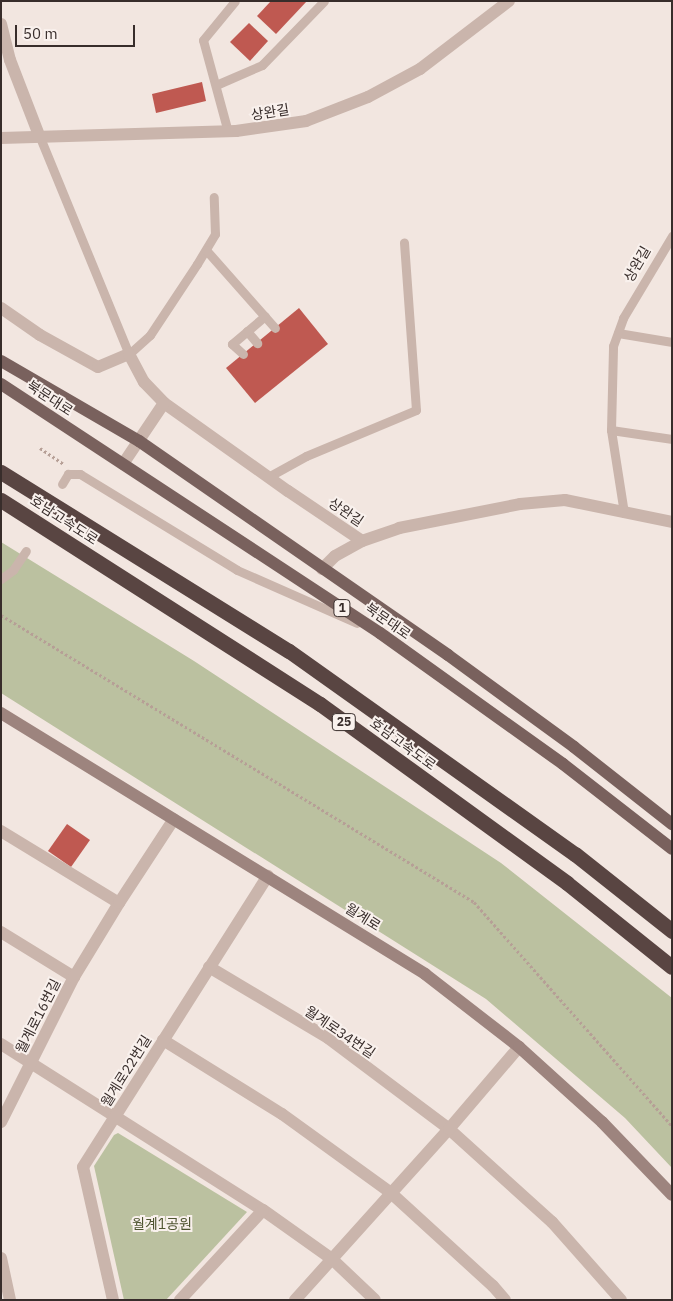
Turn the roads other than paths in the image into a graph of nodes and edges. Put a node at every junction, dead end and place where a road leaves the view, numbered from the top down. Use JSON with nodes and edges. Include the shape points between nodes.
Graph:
{"nodes":[{"id":1,"x":236,"y":1,"type":"edge"},
{"id":2,"x":324,"y":1,"type":"edge"},
{"id":3,"x":509,"y":1,"type":"edge"},
{"id":4,"x":1,"y":24,"type":"edge"},
{"id":5,"x":216,"y":85,"type":"junction"},
{"id":6,"x":228,"y":132,"type":"junction"},
{"id":7,"x":39,"y":135,"type":"junction"},
{"id":8,"x":1,"y":138,"type":"edge"},
{"id":9,"x":214,"y":197,"type":"dead end"},
{"id":10,"x":672,"y":236,"type":"edge"},
{"id":11,"x":404,"y":242,"type":"dead end"},
{"id":12,"x":206,"y":250,"type":"junction"},
{"id":13,"x":1,"y":308,"type":"edge"},
{"id":14,"x":264,"y":316,"type":"junction"},
{"id":15,"x":275,"y":328,"type":"dead end"},
{"id":16,"x":247,"y":331,"type":"junction"},
{"id":17,"x":618,"y":333,"type":"junction"},
{"id":18,"x":257,"y":342,"type":"dead end"},
{"id":19,"x":672,"y":342,"type":"edge"},
{"id":20,"x":129,"y":354,"type":"junction"},
{"id":21,"x":243,"y":354,"type":"dead end"},
{"id":22,"x":1,"y":361,"type":"edge"},
{"id":23,"x":1,"y":384,"type":"edge"},
{"id":24,"x":164,"y":403,"type":"junction"},
{"id":25,"x":611,"y":430,"type":"junction"},
{"id":26,"x":672,"y":439,"type":"edge"},
{"id":27,"x":139,"y":441,"type":"junction"},
{"id":28,"x":123,"y":464,"type":"junction"},
{"id":29,"x":1,"y":466,"type":"edge"},
{"id":30,"x":1,"y":472,"type":"edge"},
{"id":31,"x":268,"y":477,"type":"junction"},
{"id":32,"x":62,"y":484,"type":"dead end"},
{"id":33,"x":37,"y":494,"type":"junction"},
{"id":34,"x":1,"y":500,"type":"edge"},
{"id":35,"x":624,"y":513,"type":"junction"},
{"id":36,"x":672,"y":522,"type":"edge"},
{"id":37,"x":362,"y":541,"type":"junction"},
{"id":38,"x":26,"y":550,"type":"dead end"},
{"id":39,"x":322,"y":569,"type":"junction"},
{"id":40,"x":1,"y":578,"type":"edge"},
{"id":41,"x":380,"y":633,"type":"junction"},
{"id":42,"x":1,"y":713,"type":"edge"},
{"id":43,"x":174,"y":819,"type":"junction"},
{"id":44,"x":672,"y":824,"type":"edge"},
{"id":45,"x":1,"y":831,"type":"edge"},
{"id":46,"x":672,"y":850,"type":"edge"},
{"id":47,"x":268,"y":876,"type":"junction"},
{"id":48,"x":119,"y":903,"type":"junction"},
{"id":49,"x":672,"y":931,"type":"edge"},
{"id":50,"x":1,"y":932,"type":"edge"},
{"id":51,"x":672,"y":966,"type":"edge"},
{"id":52,"x":209,"y":967,"type":"junction"},
{"id":53,"x":74,"y":977,"type":"junction"},
{"id":54,"x":163,"y":1040,"type":"junction"},
{"id":55,"x":1,"y":1044,"type":"edge"},
{"id":56,"x":518,"y":1047,"type":"junction"},
{"id":57,"x":31,"y":1063,"type":"junction"},
{"id":58,"x":114,"y":1117,"type":"junction"},
{"id":59,"x":1,"y":1122,"type":"edge"},
{"id":60,"x":449,"y":1129,"type":"junction"},
{"id":61,"x":391,"y":1193,"type":"junction"},
{"id":62,"x":672,"y":1195,"type":"edge"},
{"id":63,"x":263,"y":1210,"type":"junction"},
{"id":64,"x":1,"y":1258,"type":"edge"},
{"id":65,"x":332,"y":1259,"type":"junction"},
{"id":66,"x":10,"y":1300,"type":"edge"},
{"id":67,"x":114,"y":1300,"type":"edge"},
{"id":68,"x":180,"y":1300,"type":"edge"},
{"id":69,"x":295,"y":1300,"type":"edge"},
{"id":70,"x":375,"y":1300,"type":"edge"},
{"id":71,"x":505,"y":1300,"type":"edge"},
{"id":72,"x":620,"y":1300,"type":"edge"}],
"edges":[{"from":1,"to":5,"type":"lane","via":[[203,40]]},
{"from":2,"to":5,"type":"lane","via":[[262,65]]},
{"from":3,"to":6,"type":"street","name":"상완길","via":[[420,69],[368,97],[306,121]]},
{"from":4,"to":7,"type":"street","via":[[10,60]]},
{"from":5,"to":6,"type":"lane"},
{"from":6,"to":7,"type":"street","name":"상완길"},
{"from":7,"to":8,"type":"street","name":"상완길"},
{"from":7,"to":20,"type":"lane"},
{"from":9,"to":12,"type":"lane","via":[[215,234]]},
{"from":10,"to":17,"type":"lane","name":"상완길","via":[[623,318]]},
{"from":11,"to":31,"type":"lane","via":[[416,410],[306,456]]},
{"from":12,"to":14,"type":"lane"},
{"from":12,"to":20,"type":"lane","via":[[150,335]]},
{"from":13,"to":20,"type":"street","via":[[40,335],[98,367]]},
{"from":14,"to":15,"type":"lane"},
{"from":14,"to":16,"type":"lane"},
{"from":16,"to":18,"type":"lane"},
{"from":16,"to":21,"type":"lane","via":[[232,344]]},
{"from":17,"to":19,"type":"lane"},
{"from":17,"to":25,"type":"lane","name":"상완길","via":[[613,346]]},
{"from":20,"to":24,"type":"street","name":"상완길","via":[[144,382]]},
{"from":22,"to":27,"type":"main road","name":"북문대로","number":"1"},
{"from":23,"to":28,"type":"main road","name":"북문대로","number":"1"},
{"from":24,"to":27,"type":"street"},
{"from":24,"to":31,"type":"street","name":"상완길"},
{"from":25,"to":26,"type":"lane"},
{"from":25,"to":35,"type":"lane","name":"상완길"},
{"from":27,"to":28,"type":"street"},
{"from":27,"to":39,"type":"main road","name":"북문대로","number":"1"},
{"from":28,"to":41,"type":"main road","name":"북문대로","number":"1"},
{"from":29,"to":33,"type":"highway"},
{"from":30,"to":33,"type":"highway","name":"호남고속도로","number":"25"},
{"from":31,"to":37,"type":"street","name":"상완길"},
{"from":32,"to":41,"type":"lane","via":[[68,474],[80,474],[237,570]]},
{"from":33,"to":49,"type":"highway","name":"호남고속도로","number":"25","via":[[289,651],[574,854]]},
{"from":34,"to":51,"type":"highway","name":"호남고속도로","number":"25","via":[[320,704],[567,883]]},
{"from":35,"to":36,"type":"street","name":"상완길"},
{"from":35,"to":37,"type":"street","name":"상완길","via":[[565,500],[520,504],[399,528]]},
{"from":37,"to":39,"type":"street","name":"상완길","via":[[334,556]]},
{"from":38,"to":40,"type":"lane","via":[[13,570]]},
{"from":39,"to":44,"type":"main road","name":"북문대로","number":"1","via":[[456,661]]},
{"from":41,"to":46,"type":"main road","name":"북문대로","number":"1","via":[[563,764]]},
{"from":42,"to":43,"type":"street","name":"월계로"},
{"from":43,"to":47,"type":"street","name":"월계로"},
{"from":43,"to":48,"type":"street","name":"월계로16번길"},
{"from":45,"to":48,"type":"street"},
{"from":47,"to":52,"type":"street","name":"월계로22번길"},
{"from":47,"to":56,"type":"street","name":"월계로","via":[[425,974]]},
{"from":48,"to":53,"type":"street","name":"월계로16번길"},
{"from":50,"to":53,"type":"street","name":"월계로16번길"},
{"from":52,"to":54,"type":"street","name":"월계로22번길"},
{"from":52,"to":60,"type":"street","name":"월계로34번길","via":[[328,1038]]},
{"from":53,"to":57,"type":"street","name":"월계로16번길"},
{"from":54,"to":58,"type":"street","name":"월계로22번길"},
{"from":54,"to":61,"type":"street","via":[[282,1114]]},
{"from":55,"to":57,"type":"street"},
{"from":56,"to":60,"type":"street"},
{"from":56,"to":62,"type":"street","name":"월계로","via":[[602,1122]]},
{"from":57,"to":58,"type":"street"},
{"from":57,"to":59,"type":"street","name":"월계로16번길"},
{"from":58,"to":63,"type":"street"},
{"from":58,"to":67,"type":"street","name":"월계로22번길","via":[[83,1167]]},
{"from":60,"to":61,"type":"street"},
{"from":60,"to":72,"type":"street","name":"월계로34번길","via":[[552,1222]]},
{"from":61,"to":65,"type":"street"},
{"from":61,"to":71,"type":"street"},
{"from":63,"to":65,"type":"street"},
{"from":63,"to":68,"type":"street"},
{"from":64,"to":66,"type":"street"},
{"from":65,"to":69,"type":"street"},
{"from":65,"to":70,"type":"street"}]}
